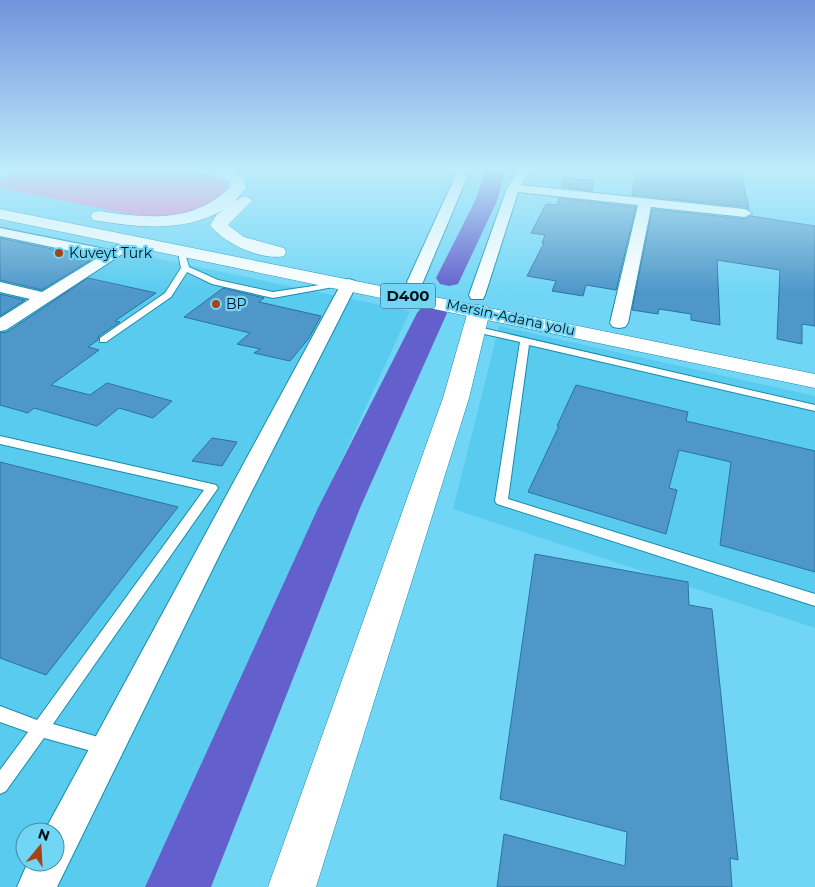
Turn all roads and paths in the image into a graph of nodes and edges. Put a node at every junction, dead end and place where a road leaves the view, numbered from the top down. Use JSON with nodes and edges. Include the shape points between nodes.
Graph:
{"nodes":[{"id":1,"x":56,"y":209,"type":"edge"},
{"id":2,"x":211,"y":209,"type":"edge"},
{"id":3,"x":231,"y":209,"type":"edge"},
{"id":4,"x":443,"y":209,"type":"edge"},
{"id":5,"x":507,"y":209,"type":"edge"},
{"id":6,"x":643,"y":209,"type":"edge"},
{"id":7,"x":712,"y":209,"type":"edge"},
{"id":8,"x":745,"y":213,"type":"dead end"},
{"id":9,"x":0,"y":214,"type":"edge"},
{"id":10,"x":86,"y":214,"type":"dead end"},
{"id":11,"x":0,"y":232,"type":"edge"},
{"id":12,"x":135,"y":241,"type":"junction"},
{"id":13,"x":113,"y":255,"type":"junction"},
{"id":14,"x":291,"y":256,"type":"dead end"},
{"id":15,"x":183,"y":259,"type":"junction"},
{"id":16,"x":344,"y":278,"type":"junction"},
{"id":17,"x":405,"y":280,"type":"junction"},
{"id":18,"x":0,"y":287,"type":"edge"},
{"id":19,"x":45,"y":298,"type":"junction"},
{"id":20,"x":476,"y":311,"type":"junction"},
{"id":21,"x":619,"y":323,"type":"junction"},
{"id":22,"x":0,"y":326,"type":"edge"},
{"id":23,"x":103,"y":340,"type":"dead end"},
{"id":24,"x":525,"y":341,"type":"junction"},
{"id":25,"x":815,"y":362,"type":"edge"},
{"id":26,"x":815,"y":381,"type":"edge"},
{"id":27,"x":815,"y":408,"type":"edge"},
{"id":28,"x":0,"y":440,"type":"edge"},
{"id":29,"x":815,"y":600,"type":"edge"},
{"id":30,"x":0,"y":714,"type":"edge"},
{"id":31,"x":40,"y":729,"type":"junction"},
{"id":32,"x":108,"y":748,"type":"junction"},
{"id":33,"x":0,"y":785,"type":"edge"},
{"id":34,"x":65,"y":832,"type":"edge"},
{"id":35,"x":44,"y":872,"type":"edge"},
{"id":36,"x":37,"y":887,"type":"edge"},
{"id":37,"x":292,"y":887,"type":"edge"}],
"edges":[{"from":1,"to":17,"type":"main road","name":"Mersin-Adana yolu","number":"D400"},
{"from":2,"to":10,"type":"main road","via":[[174,220],[125,221]]},
{"from":3,"to":14,"type":"main road","via":[[219,225],[225,234],[242,243]]},
{"from":4,"to":17,"type":"street"},
{"from":5,"to":20,"type":"street"},
{"from":6,"to":21,"type":"street"},
{"from":7,"to":8,"type":"street"},
{"from":9,"to":12,"type":"main road","name":"Mersin-Adana yolu","number":"D400"},
{"from":11,"to":13,"type":"street"},
{"from":12,"to":13,"type":"street"},
{"from":12,"to":15,"type":"main road","name":"Mersin-Adana yolu","number":"D400"},
{"from":13,"to":19,"type":"street"},
{"from":15,"to":16,"type":"main road","name":"Mersin-Adana yolu","number":"D400"},
{"from":15,"to":23,"type":"lane","via":[[168,295]]},
{"from":16,"to":17,"type":"main road"},
{"from":16,"to":20,"type":"main road","name":"Mersin-Adana yolu","number":"D400"},
{"from":16,"to":32,"type":"street"},
{"from":17,"to":20,"type":"main road","name":"Mersin-Adana yolu","number":"D400"},
{"from":18,"to":19,"type":"street"},
{"from":19,"to":22,"type":"street"},
{"from":20,"to":21,"type":"main road","name":"Mersin-Adana yolu","number":"D400"},
{"from":20,"to":24,"type":"lane"},
{"from":20,"to":26,"type":"main road","name":"Mersin-Adana yolu","number":"D400"},
{"from":20,"to":37,"type":"main road","via":[[456,398]]},
{"from":21,"to":25,"type":"main road","name":"Mersin-Adana yolu","number":"D400"},
{"from":24,"to":27,"type":"lane"},
{"from":24,"to":29,"type":"lane","via":[[501,501]]},
{"from":28,"to":31,"type":"lane","via":[[212,488]]},
{"from":30,"to":31,"type":"lane"},
{"from":31,"to":32,"type":"lane"},
{"from":31,"to":33,"type":"lane"},
{"from":32,"to":34,"type":"street"},
{"from":35,"to":36,"type":"street"}]}
